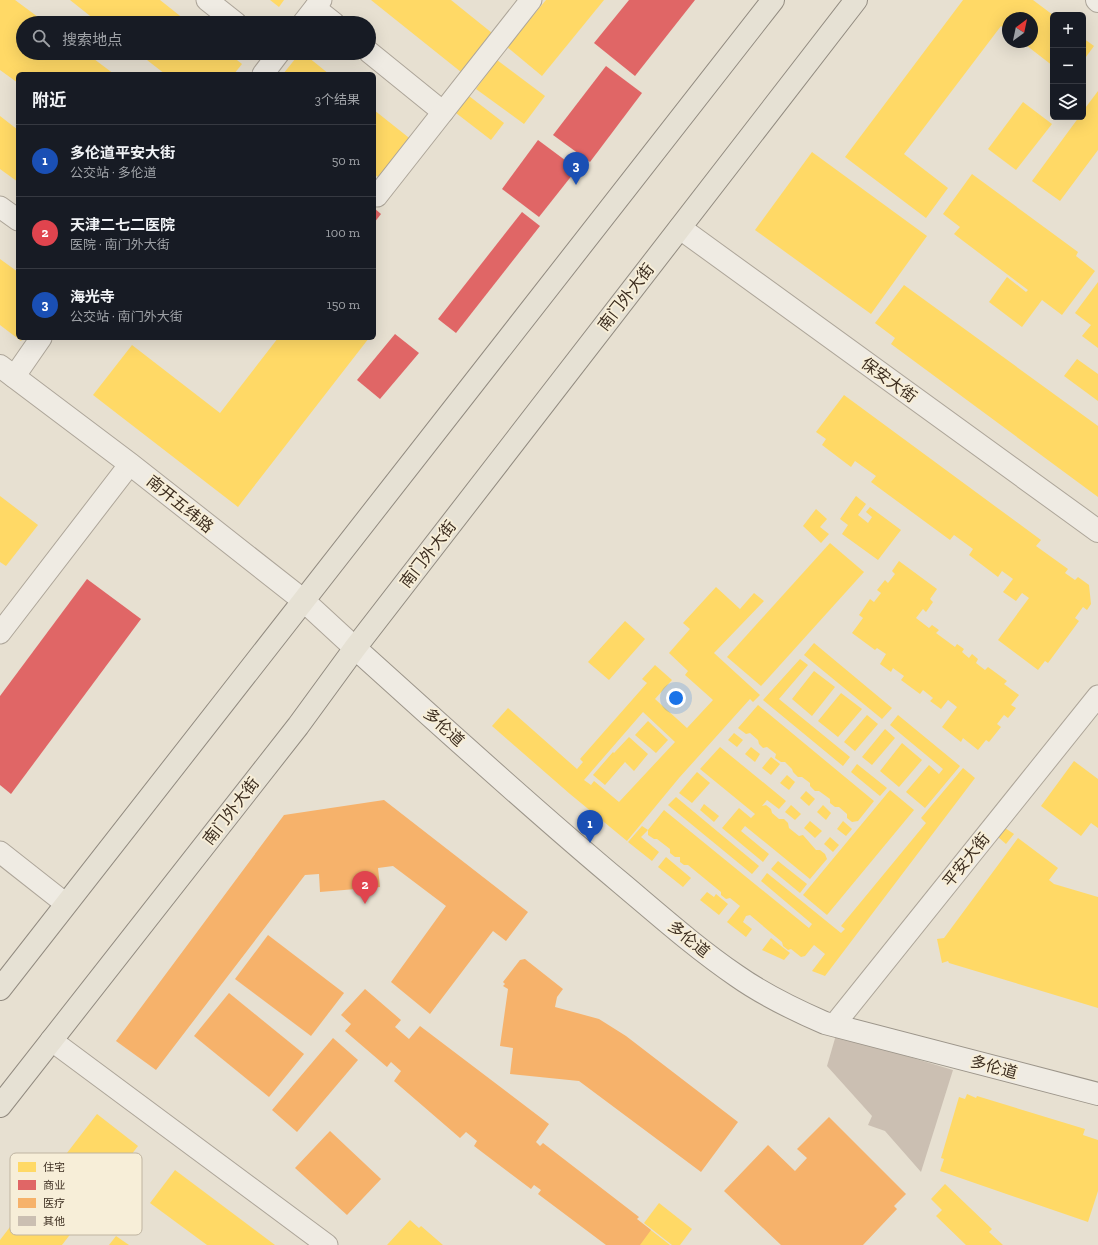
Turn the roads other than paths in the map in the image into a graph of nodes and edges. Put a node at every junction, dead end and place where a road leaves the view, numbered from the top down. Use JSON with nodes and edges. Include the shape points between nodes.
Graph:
{"nodes":[{"id":1,"x":207,"y":0,"type":"edge"},
{"id":2,"x":773,"y":0,"type":"edge"},
{"id":3,"x":856,"y":0,"type":"edge"},
{"id":4,"x":528,"y":1,"type":"edge"},
{"id":5,"x":313,"y":10,"type":"edge"},
{"id":6,"x":227,"y":16,"type":"edge"},
{"id":7,"x":323,"y":16,"type":"edge"},
{"id":8,"x":376,"y":58,"type":"edge"},
{"id":9,"x":274,"y":60,"type":"edge"},
{"id":10,"x":265,"y":72,"type":"edge"},
{"id":11,"x":443,"y":112,"type":"junction"},
{"id":12,"x":376,"y":195,"type":"edge"},
{"id":13,"x":0,"y":207,"type":"edge"},
{"id":14,"x":16,"y":219,"type":"edge"},
{"id":15,"x":680,"y":228,"type":"junction"},
{"id":16,"x":39,"y":340,"type":"edge"},
{"id":17,"x":7,"y":372,"type":"edge"},
{"id":18,"x":130,"y":464,"type":"junction"},
{"id":19,"x":1098,"y":531,"type":"edge"},
{"id":20,"x":304,"y":601,"type":"junction"},
{"id":21,"x":0,"y":633,"type":"edge"},
{"id":22,"x":355,"y":648,"type":"junction"},
{"id":23,"x":1098,"y":696,"type":"edge"},
{"id":24,"x":0,"y":852,"type":"edge"},
{"id":25,"x":66,"y":904,"type":"junction"},
{"id":26,"x":0,"y":989,"type":"edge"},
{"id":27,"x":834,"y":1025,"type":"junction"},
{"id":28,"x":51,"y":1040,"type":"junction"},
{"id":29,"x":1098,"y":1094,"type":"edge"},
{"id":30,"x":0,"y":1106,"type":"edge"},
{"id":31,"x":326,"y":1245,"type":"edge"}],
"edges":[{"from":1,"to":6,"type":"street"},
{"from":2,"to":20,"type":"main road"},
{"from":3,"to":15,"type":"main road","name":"南门外大街"},
{"from":4,"to":11,"type":"street"},
{"from":5,"to":7,"type":"street"},
{"from":8,"to":11,"type":"street"},
{"from":9,"to":10,"type":"street"},
{"from":11,"to":12,"type":"street"},
{"from":13,"to":14,"type":"street"},
{"from":15,"to":19,"type":"street","name":"保安大街"},
{"from":15,"to":22,"type":"main road","name":"南门外大街"},
{"from":16,"to":17,"type":"street"},
{"from":17,"to":18,"type":"street","name":"南开五纬路"},
{"from":18,"to":20,"type":"street","name":"南开五纬路"},
{"from":18,"to":21,"type":"street"},
{"from":20,"to":22,"type":"street","name":"南开五纬路"},
{"from":20,"to":25,"type":"main road"},
{"from":22,"to":27,"type":"street","name":"多伦道","via":[[582,851],[700,949],[762,992],[791,1008]]},
{"from":22,"to":28,"type":"main road","name":"南门外大街","via":[[298,726]]},
{"from":23,"to":27,"type":"street","name":"平安大街"},
{"from":24,"to":25,"type":"street"},
{"from":25,"to":26,"type":"main road"},
{"from":27,"to":29,"type":"street","name":"多伦道"},
{"from":28,"to":30,"type":"main road","name":"南门外大街"},
{"from":28,"to":31,"type":"street"}]}
